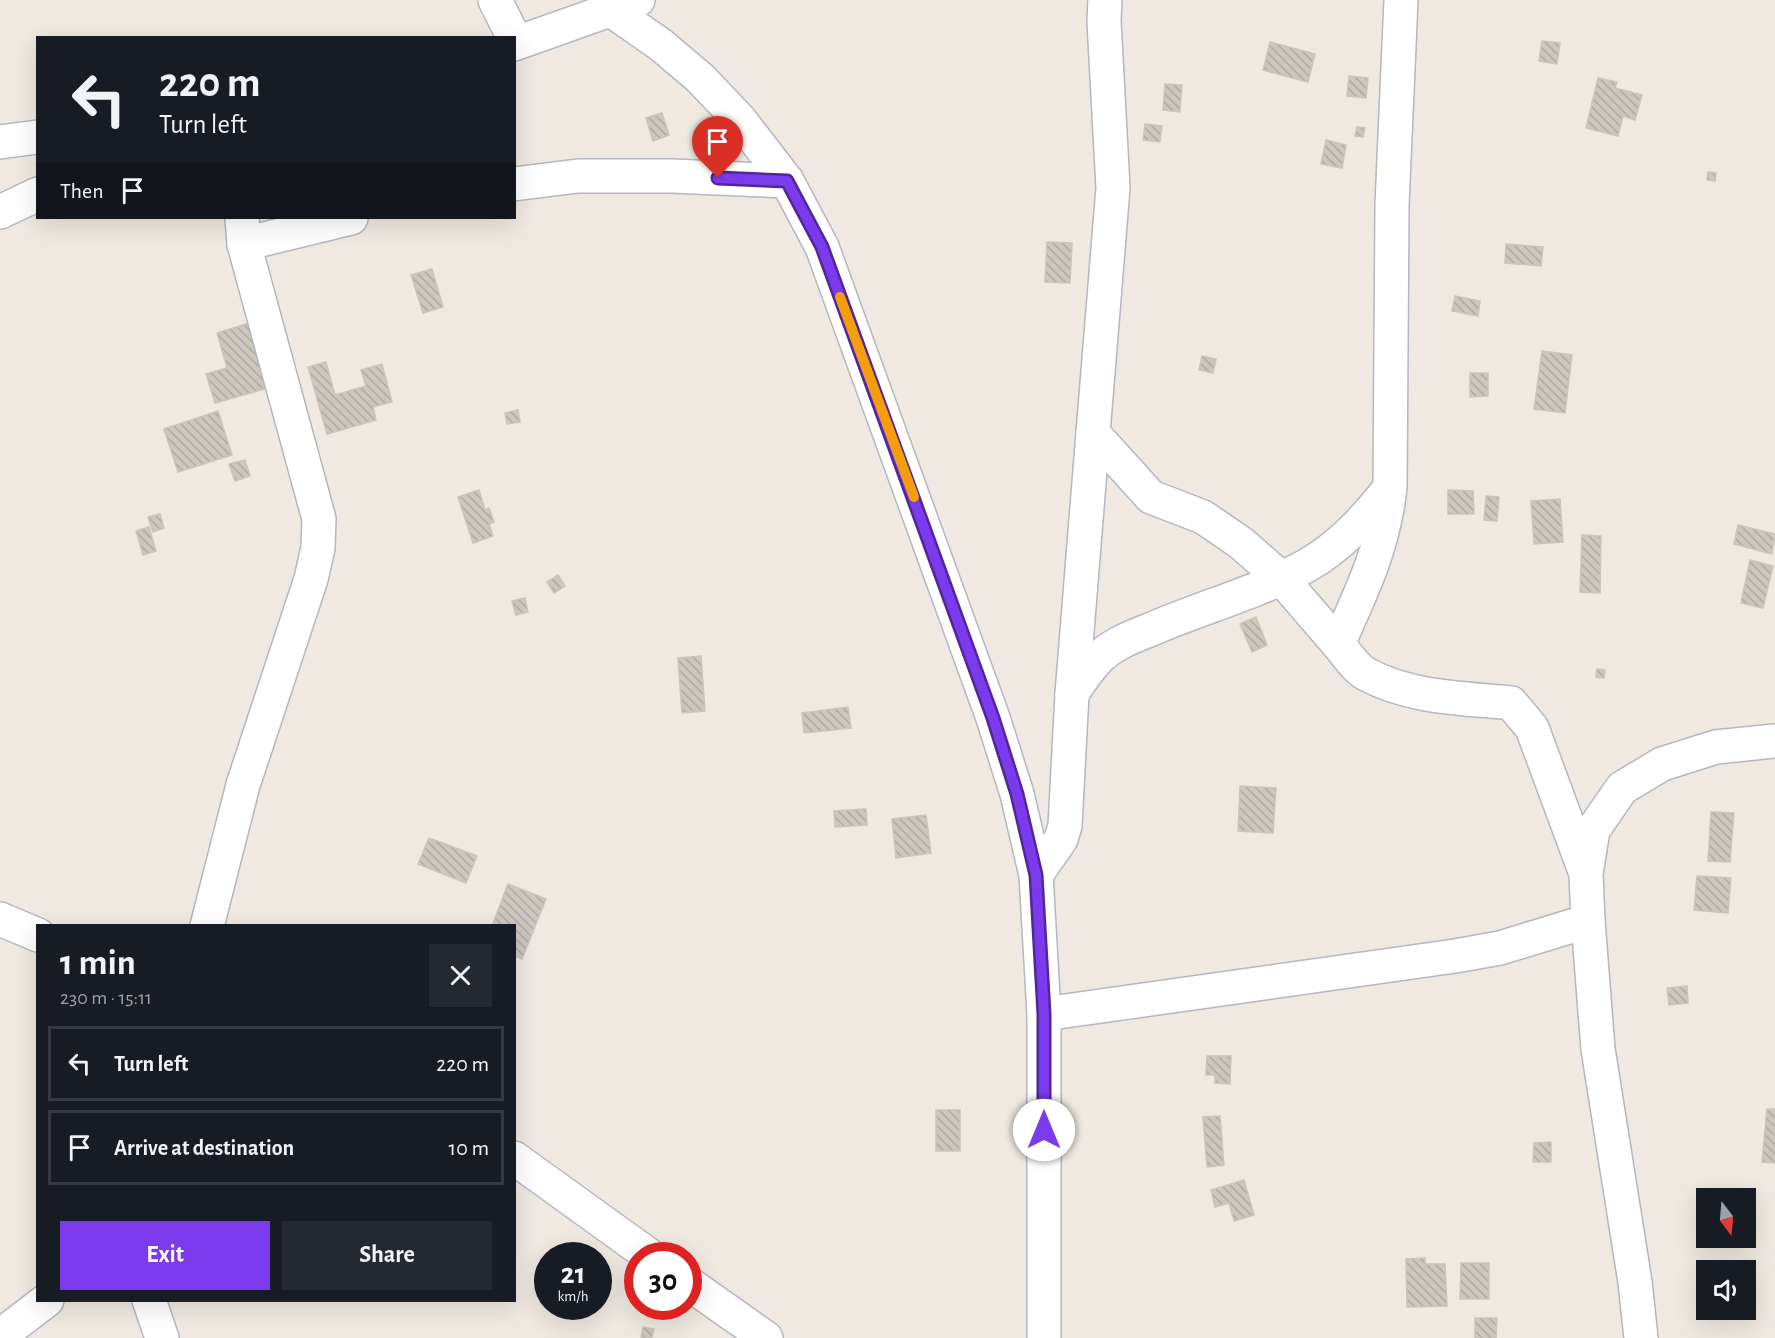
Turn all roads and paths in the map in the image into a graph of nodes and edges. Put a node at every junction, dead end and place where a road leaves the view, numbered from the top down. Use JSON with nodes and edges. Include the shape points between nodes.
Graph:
{"nodes":[{"id":1,"x":495,"y":0,"type":"edge"},
{"id":2,"x":1105,"y":0,"type":"edge"},
{"id":3,"x":1401,"y":0,"type":"edge"},
{"id":4,"x":625,"y":5,"type":"edge"},
{"id":5,"x":513,"y":36,"type":"edge"},
{"id":6,"x":516,"y":41,"type":"edge"},
{"id":7,"x":36,"y":137,"type":"edge"},
{"id":8,"x":0,"y":142,"type":"edge"},
{"id":9,"x":787,"y":181,"type":"junction"},
{"id":10,"x":516,"y":184,"type":"edge"},
{"id":11,"x":36,"y":195,"type":"edge"},
{"id":12,"x":0,"y":212,"type":"edge"},
{"id":13,"x":343,"y":219,"type":"edge"},
{"id":14,"x":243,"y":231,"type":"edge"},
{"id":15,"x":1093,"y":433,"type":"junction"},
{"id":16,"x":1390,"y":487,"type":"junction"},
{"id":17,"x":1281,"y":578,"type":"junction"},
{"id":18,"x":1338,"y":644,"type":"junction"},
{"id":19,"x":1072,"y":694,"type":"junction"},
{"id":20,"x":1775,"y":741,"type":"edge"},
{"id":21,"x":1586,"y":874,"type":"junction"},
{"id":22,"x":1036,"y":875,"type":"junction"},
{"id":23,"x":0,"y":919,"type":"edge"},
{"id":24,"x":1588,"y":921,"type":"junction"},
{"id":25,"x":208,"y":924,"type":"edge"},
{"id":26,"x":36,"y":934,"type":"edge"},
{"id":27,"x":1044,"y":1014,"type":"junction"},
{"id":28,"x":516,"y":1159,"type":"edge"},
{"id":29,"x":631,"y":1242,"type":"edge"},
{"id":30,"x":702,"y":1293,"type":"edge"},
{"id":31,"x":44,"y":1302,"type":"edge"},
{"id":32,"x":150,"y":1302,"type":"edge"},
{"id":33,"x":0,"y":1336,"type":"edge"},
{"id":34,"x":162,"y":1338,"type":"edge"},
{"id":35,"x":766,"y":1338,"type":"edge"},
{"id":36,"x":1044,"y":1338,"type":"edge"},
{"id":37,"x":1641,"y":1338,"type":"edge"}],
"edges":[{"from":1,"to":5,"type":"street"},
{"from":2,"to":15,"type":"street","via":[[1113,188]]},
{"from":3,"to":16,"type":"street","via":[[1392,205]]},
{"from":4,"to":6,"type":"street"},
{"from":4,"to":9,"type":"street","via":[[740,120]]},
{"from":7,"to":8,"type":"street"},
{"from":9,"to":10,"type":"street","via":[[578,176]]},
{"from":9,"to":22,"type":"street","via":[[822,247],[942,573],[1017,794]]},
{"from":11,"to":12,"type":"street"},
{"from":13,"to":14,"type":"street"},
{"from":14,"to":25,"type":"street","via":[[319,519],[318,548],[243,785]]},
{"from":15,"to":17,"type":"street","via":[[1151,497],[1190,511],[1216,526]]},
{"from":15,"to":19,"type":"street"},
{"from":16,"to":17,"type":"street","via":[[1363,522],[1336,545]]},
{"from":16,"to":18,"type":"street","via":[[1380,545]]},
{"from":17,"to":18,"type":"street"},
{"from":17,"to":19,"type":"street","via":[[1129,639],[1104,653]]},
{"from":18,"to":21,"type":"street","via":[[1364,673],[1398,686],[1436,696],[1511,703],[1532,728]]},
{"from":19,"to":22,"type":"street","via":[[1065,826],[1061,839]]},
{"from":20,"to":21,"type":"street","via":[[1716,747],[1662,764],[1622,788],[1593,830]]},
{"from":21,"to":24,"type":"street"},
{"from":22,"to":27,"type":"street"},
{"from":23,"to":26,"type":"street"},
{"from":24,"to":27,"type":"street","via":[[1500,948],[1455,956]]},
{"from":24,"to":37,"type":"street","via":[[1598,1049]]},
{"from":27,"to":36,"type":"street"},
{"from":28,"to":29,"type":"street"},
{"from":30,"to":35,"type":"street"},
{"from":31,"to":33,"type":"street"},
{"from":32,"to":34,"type":"street"}]}
